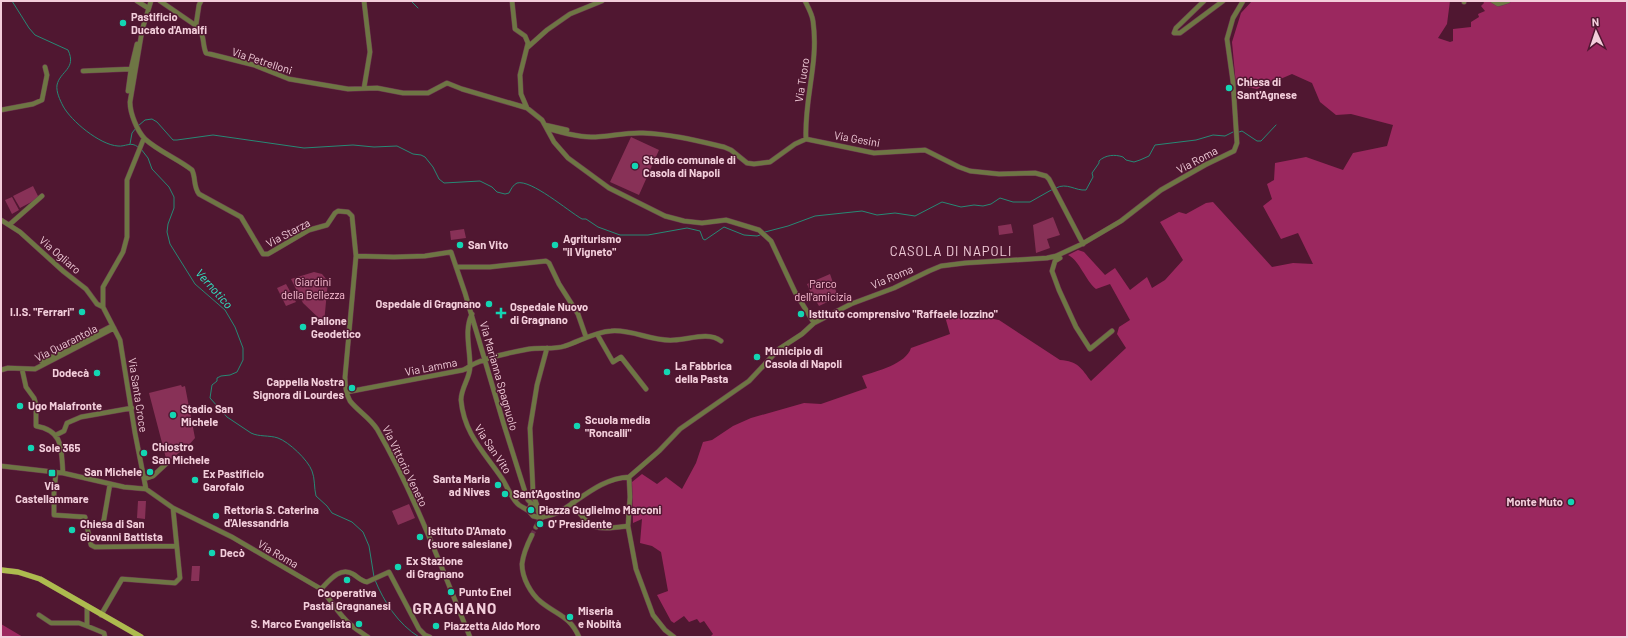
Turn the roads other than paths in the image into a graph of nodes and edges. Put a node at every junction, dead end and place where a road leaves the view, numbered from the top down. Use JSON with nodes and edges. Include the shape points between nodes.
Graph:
{"nodes":[{"id":1,"x":137,"y":1,"type":"edge"},
{"id":2,"x":151,"y":1,"type":"edge"},
{"id":3,"x":160,"y":1,"type":"edge"},
{"id":4,"x":202,"y":1,"type":"edge"},
{"id":5,"x":364,"y":1,"type":"edge"},
{"id":6,"x":512,"y":1,"type":"edge"},
{"id":7,"x":602,"y":1,"type":"edge"},
{"id":8,"x":805,"y":1,"type":"edge"},
{"id":9,"x":1204,"y":1,"type":"edge"},
{"id":10,"x":1223,"y":1,"type":"edge"},
{"id":11,"x":1243,"y":1,"type":"edge"},
{"id":12,"x":1493,"y":1,"type":"edge"},
{"id":13,"x":1508,"y":1,"type":"edge"},
{"id":14,"x":148,"y":8,"type":"junction"},
{"id":15,"x":196,"y":25,"type":"junction"},
{"id":16,"x":141,"y":38,"type":"junction"},
{"id":17,"x":528,"y":47,"type":"junction"},
{"id":18,"x":45,"y":67,"type":"dead end"},
{"id":19,"x":131,"y":69,"type":"junction"},
{"id":20,"x":83,"y":71,"type":"dead end"},
{"id":21,"x":364,"y":88,"type":"junction"},
{"id":22,"x":128,"y":91,"type":"dead end"},
{"id":23,"x":526,"y":108,"type":"junction"},
{"id":24,"x":1,"y":110,"type":"edge"},
{"id":25,"x":542,"y":120,"type":"junction"},
{"id":26,"x":546,"y":126,"type":"junction"},
{"id":27,"x":556,"y":127,"type":"junction"},
{"id":28,"x":596,"y":137,"type":"junction"},
{"id":29,"x":144,"y":138,"type":"junction"},
{"id":30,"x":806,"y":139,"type":"junction"},
{"id":31,"x":42,"y":196,"type":"dead end"},
{"id":32,"x":1,"y":220,"type":"edge"},
{"id":33,"x":9,"y":226,"type":"junction"},
{"id":34,"x":1083,"y":244,"type":"junction"},
{"id":35,"x":356,"y":248,"type":"junction"},
{"id":36,"x":1064,"y":253,"type":"junction"},
{"id":37,"x":356,"y":256,"type":"junction"},
{"id":38,"x":363,"y":256,"type":"junction"},
{"id":39,"x":456,"y":267,"type":"junction"},
{"id":40,"x":104,"y":307,"type":"junction"},
{"id":41,"x":472,"y":314,"type":"junction"},
{"id":42,"x":814,"y":322,"type":"junction"},
{"id":43,"x":113,"y":327,"type":"junction"},
{"id":44,"x":1112,"y":331,"type":"dead end"},
{"id":45,"x":597,"y":334,"type":"junction"},
{"id":46,"x":586,"y":337,"type":"junction"},
{"id":47,"x":721,"y":341,"type":"dead end"},
{"id":48,"x":547,"y":348,"type":"junction"},
{"id":49,"x":485,"y":360,"type":"junction"},
{"id":50,"x":470,"y":367,"type":"junction"},
{"id":51,"x":22,"y":369,"type":"junction"},
{"id":52,"x":1,"y":370,"type":"edge"},
{"id":53,"x":646,"y":389,"type":"dead end"},
{"id":54,"x":347,"y":392,"type":"junction"},
{"id":55,"x":132,"y":408,"type":"junction"},
{"id":56,"x":56,"y":435,"type":"junction"},
{"id":57,"x":168,"y":462,"type":"dead end"},
{"id":58,"x":1,"y":466,"type":"edge"},
{"id":59,"x":56,"y":472,"type":"junction"},
{"id":60,"x":63,"y":473,"type":"junction"},
{"id":61,"x":629,"y":477,"type":"junction"},
{"id":62,"x":144,"y":479,"type":"junction"},
{"id":63,"x":110,"y":484,"type":"junction"},
{"id":64,"x":146,"y":489,"type":"junction"},
{"id":65,"x":514,"y":499,"type":"junction"},
{"id":66,"x":528,"y":499,"type":"junction"},
{"id":67,"x":572,"y":503,"type":"junction"},
{"id":68,"x":173,"y":508,"type":"junction"},
{"id":69,"x":529,"y":511,"type":"junction"},
{"id":70,"x":540,"y":515,"type":"junction"},
{"id":71,"x":628,"y":526,"type":"junction"},
{"id":72,"x":88,"y":527,"type":"junction"},
{"id":73,"x":536,"y":527,"type":"tunnel mouth"},
{"id":74,"x":532,"y":535,"type":"tunnel mouth"},
{"id":75,"x":176,"y":546,"type":"junction"},
{"id":76,"x":1,"y":570,"type":"edge"},
{"id":77,"x":321,"y":589,"type":"junction"},
{"id":78,"x":87,"y":606,"type":"junction"},
{"id":79,"x":38,"y":615,"type":"dead end"},
{"id":80,"x":102,"y":615,"type":"junction"},
{"id":81,"x":87,"y":626,"type":"junction"},
{"id":82,"x":105,"y":637,"type":"edge"},
{"id":83,"x":141,"y":637,"type":"edge"},
{"id":84,"x":368,"y":637,"type":"edge"},
{"id":85,"x":430,"y":637,"type":"edge"},
{"id":86,"x":470,"y":637,"type":"edge"},
{"id":87,"x":579,"y":637,"type":"edge"},
{"id":88,"x":674,"y":637,"type":"edge"}],
"edges":[{"from":1,"to":14,"type":"street"},
{"from":2,"to":14,"type":"street"},
{"from":3,"to":15,"type":"street"},
{"from":4,"to":15,"type":"street"},
{"from":5,"to":21,"type":"street","via":[[370,52]]},
{"from":6,"to":17,"type":"street","via":[[515,29],[527,39]]},
{"from":7,"to":17,"type":"street","via":[[570,14]]},
{"from":8,"to":30,"type":"street","name":"Via Tuoro","via":[[813,20],[815,60],[806,110]]},
{"from":9,"to":10,"type":"street","via":[[1174,33],[1180,33]]},
{"from":11,"to":34,"type":"street","name":"Via Roma","via":[[1233,18],[1228,39],[1236,122],[1237,143],[1234,151],[1161,190],[1118,223]]},
{"from":12,"to":13,"type":"street","via":[[1498,4]]},
{"from":14,"to":16,"type":"street"},
{"from":15,"to":21,"type":"street","name":"Via Petrelloni","via":[[202,31],[204,49],[211,56],[254,66],[289,79],[348,89]]},
{"from":16,"to":19,"type":"street","via":[[136,46]]},
{"from":16,"to":29,"type":"street","via":[[130,111]]},
{"from":17,"to":23,"type":"street","via":[[520,75],[521,94]]},
{"from":18,"to":24,"type":"street","via":[[42,100]]},
{"from":19,"to":20,"type":"street"},
{"from":19,"to":22,"type":"street"},
{"from":21,"to":23,"type":"street","via":[[428,93],[448,83]]},
{"from":23,"to":25,"type":"street"},
{"from":25,"to":26,"type":"street"},
{"from":25,"to":27,"type":"street"},
{"from":26,"to":27,"type":"street"},
{"from":26,"to":28,"type":"street","via":[[579,136]]},
{"from":26,"to":42,"type":"street","via":[[554,142],[568,158],[609,188],[664,216],[702,223],[726,220],[759,230],[771,241],[795,292]]},
{"from":27,"to":28,"type":"street"},
{"from":28,"to":30,"type":"street","via":[[627,132],[680,137],[724,147],[747,163],[754,164],[770,162],[799,141]]},
{"from":29,"to":35,"type":"street","name":"Via Starza","via":[[192,170],[195,190],[199,194],[241,217],[263,254],[268,254],[308,230],[327,224],[342,210],[352,216]]},
{"from":29,"to":40,"type":"street","via":[[127,180],[127,237],[123,252],[103,287]]},
{"from":30,"to":34,"type":"street","name":"Via Gesini","via":[[874,152],[925,150],[970,171],[999,174],[1035,173],[1046,176]]},
{"from":31,"to":33,"type":"street"},
{"from":32,"to":33,"type":"street","name":"Via Ogliaro"},
{"from":33,"to":40,"type":"street","name":"Via Ogliaro","via":[[20,232],[86,290],[97,304]]},
{"from":34,"to":36,"type":"street","name":"Via Roma"},
{"from":35,"to":37,"type":"street","name":"Via Starza"},
{"from":35,"to":38,"type":"street"},
{"from":36,"to":42,"type":"street","name":"Via Roma","via":[[1052,258],[941,266]]},
{"from":36,"to":44,"type":"street","via":[[1064,256],[1055,261],[1052,271],[1067,310],[1082,337],[1090,349]]},
{"from":37,"to":38,"type":"street"},
{"from":37,"to":54,"type":"street","name":"Via Vittorio Veneto","via":[[345,377]]},
{"from":38,"to":39,"type":"street","name":"Via Marianna Spagnuolo","via":[[425,256],[451,252]]},
{"from":39,"to":41,"type":"street","name":"Via Marianna Spagnuolo"},
{"from":39,"to":46,"type":"street","via":[[490,267],[546,260],[578,314]]},
{"from":40,"to":43,"type":"street","name":"Via Santa Croce"},
{"from":41,"to":49,"type":"street","name":"Via Marianna Spagnuolo"},
{"from":41,"to":50,"type":"street","name":"Via San Vito","via":[[468,334]]},
{"from":42,"to":61,"type":"street","name":"Via Roma","via":[[779,350],[749,381],[680,429]]},
{"from":43,"to":51,"type":"street","name":"Via Quarantola","via":[[37,368]]},
{"from":43,"to":55,"type":"street","name":"Via Santa Croce","via":[[120,340]]},
{"from":45,"to":46,"type":"street","name":"Via Lamma"},
{"from":45,"to":47,"type":"street","name":"Via Lamma","via":[[612,330],[631,331],[664,340],[706,337]]},
{"from":45,"to":53,"type":"street","via":[[613,362],[621,357]]},
{"from":46,"to":48,"type":"street","name":"Via Lamma","via":[[564,347]]},
{"from":48,"to":49,"type":"street","name":"Via Lamma","via":[[538,347]]},
{"from":48,"to":70,"type":"street","via":[[530,428],[534,494]]},
{"from":49,"to":50,"type":"street","name":"Via Lamma"},
{"from":49,"to":66,"type":"street","name":"Via Marianna Spagnuolo"},
{"from":50,"to":54,"type":"street","name":"Via Lamma"},
{"from":50,"to":65,"type":"street","name":"Via San Vito","via":[[462,393],[462,408],[467,427]]},
{"from":51,"to":52,"type":"street","name":"Via Quarantola"},
{"from":51,"to":56,"type":"street","via":[[26,387],[36,404],[36,426]]},
{"from":54,"to":86,"type":"street","name":"Via Vittorio Veneto","via":[[350,400],[375,426],[399,472]]},
{"from":55,"to":56,"type":"street","via":[[77,418],[67,423],[66,429]]},
{"from":55,"to":62,"type":"street","name":"Via Santa Croce"},
{"from":56,"to":60,"type":"street"},
{"from":57,"to":62,"type":"street","via":[[153,476]]},
{"from":58,"to":59,"type":"street"},
{"from":59,"to":60,"type":"street"},
{"from":59,"to":72,"type":"street","via":[[54,515],[83,516],[87,519]]},
{"from":60,"to":63,"type":"street"},
{"from":61,"to":67,"type":"street","via":[[614,479]]},
{"from":61,"to":71,"type":"street"},
{"from":62,"to":64,"type":"street","name":"Via Santa Croce"},
{"from":63,"to":64,"type":"street"},
{"from":63,"to":72,"type":"street","via":[[102,525]]},
{"from":64,"to":68,"type":"street","name":"Via Roma"},
{"from":65,"to":66,"type":"street"},
{"from":65,"to":69,"type":"street","via":[[517,504]]},
{"from":66,"to":69,"type":"street"},
{"from":66,"to":70,"type":"street"},
{"from":67,"to":70,"type":"street","via":[[557,513]]},
{"from":67,"to":71,"type":"street","via":[[581,516],[597,529]]},
{"from":68,"to":75,"type":"street"},
{"from":68,"to":77,"type":"street","name":"Via Roma","via":[[232,537]]},
{"from":69,"to":70,"type":"street","via":[[533,516]]},
{"from":70,"to":73,"type":"street"},
{"from":71,"to":88,"type":"street","via":[[636,569],[647,604],[658,623]]},
{"from":72,"to":75,"type":"street","via":[[91,545],[95,546]]},
{"from":74,"to":87,"type":"street","via":[[522,564],[528,586],[541,603],[574,626]]},
{"from":75,"to":80,"type":"street","via":[[180,578],[178,581],[175,583],[122,579]]},
{"from":76,"to":78,"type":"main road","via":[[40,579]]},
{"from":77,"to":84,"type":"street","name":"Via Roma","via":[[342,617]]},
{"from":77,"to":85,"type":"street","via":[[342,572],[350,572],[363,581],[389,572],[419,629]]},
{"from":78,"to":80,"type":"main road"},
{"from":78,"to":81,"type":"street"},
{"from":79,"to":81,"type":"street","via":[[51,622],[79,623]]},
{"from":80,"to":83,"type":"main road"},
{"from":81,"to":82,"type":"street","via":[[104,633]]}]}
